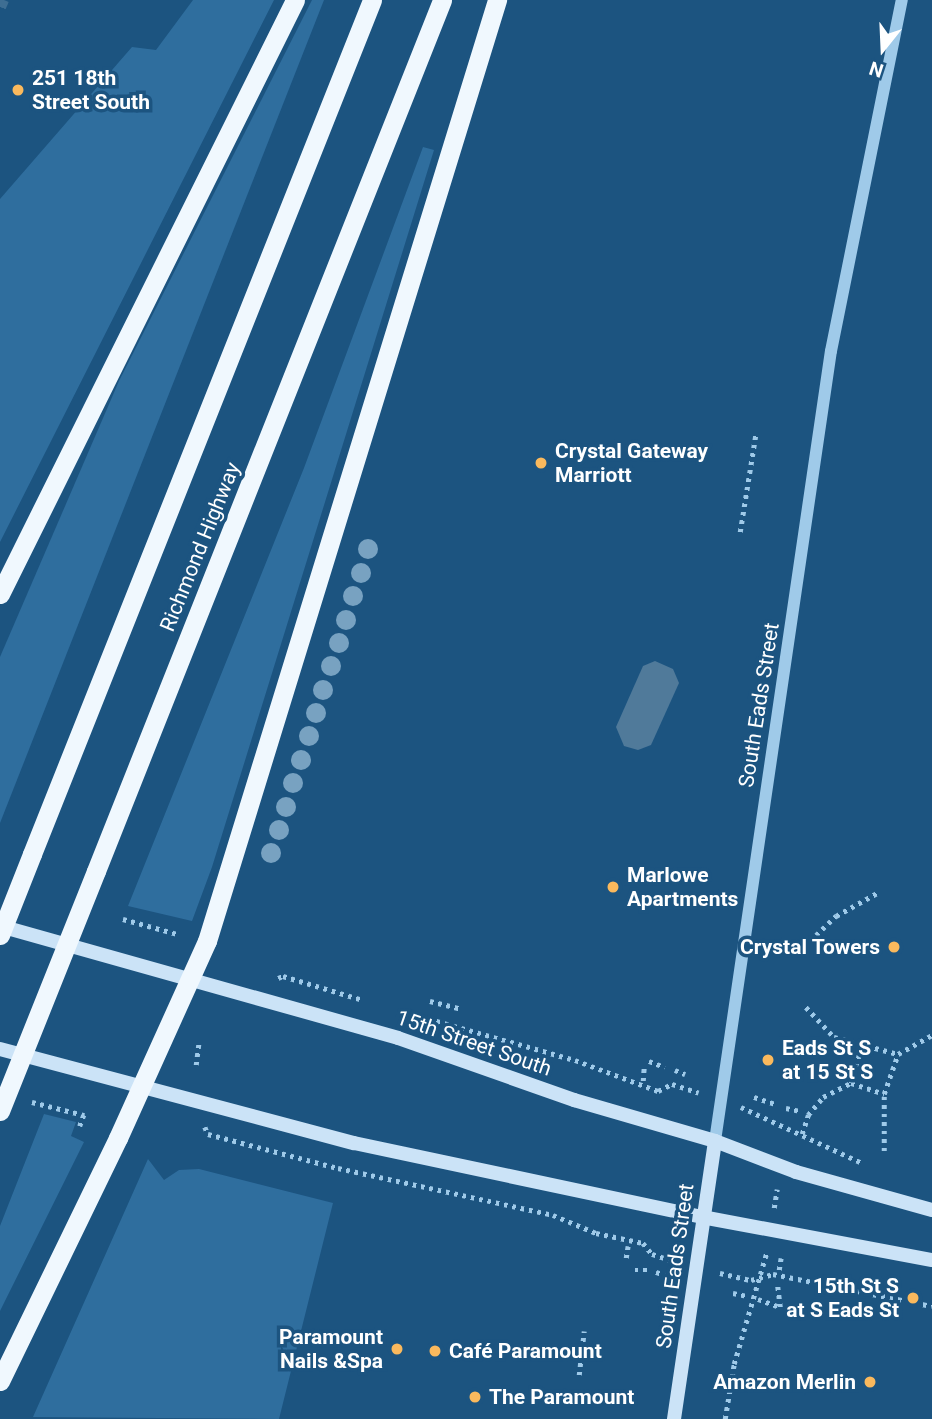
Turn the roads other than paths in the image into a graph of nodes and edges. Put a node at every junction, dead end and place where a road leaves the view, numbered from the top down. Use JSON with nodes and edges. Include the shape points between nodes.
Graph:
{"nodes":[{"id":1,"x":295,"y":0,"type":"edge"},
{"id":2,"x":372,"y":0,"type":"edge"},
{"id":3,"x":442,"y":0,"type":"edge"},
{"id":4,"x":497,"y":0,"type":"edge"},
{"id":5,"x":902,"y":0,"type":"edge"},
{"id":6,"x":0,"y":594,"type":"edge"},
{"id":7,"x":0,"y":926,"type":"edge"},
{"id":8,"x":0,"y":935,"type":"edge"},
{"id":9,"x":188,"y":980,"type":"junction"},
{"id":10,"x":0,"y":1049,"type":"edge"},
{"id":11,"x":139,"y":1087,"type":"junction"},
{"id":12,"x":0,"y":1111,"type":"edge"},
{"id":13,"x":715,"y":1140,"type":"junction"},
{"id":14,"x":932,"y":1210,"type":"edge"},
{"id":15,"x":702,"y":1217,"type":"junction"},
{"id":16,"x":932,"y":1260,"type":"edge"},
{"id":17,"x":0,"y":1381,"type":"edge"},
{"id":18,"x":674,"y":1419,"type":"edge"}],
"edges":[{"from":1,"to":6,"type":"highway"},
{"from":2,"to":8,"type":"highway","name":"Richmond Highway","bridge":true},
{"from":3,"to":12,"type":"highway","name":"Richmond Highway","bridge":true},
{"from":4,"to":9,"type":"highway","via":[[207,941]]},
{"from":5,"to":13,"type":"street","name":"South Eads Street","via":[[831,351]]},
{"from":7,"to":9,"type":"main road","name":"15th Street South"},
{"from":9,"to":11,"type":"highway"},
{"from":9,"to":13,"type":"main road","name":"15th Street South","via":[[398,1038],[575,1100]]},
{"from":10,"to":11,"type":"main road"},
{"from":11,"to":15,"type":"main road","via":[[354,1143]]},
{"from":11,"to":17,"type":"highway"},
{"from":13,"to":14,"type":"main road","name":"15th Street South","via":[[781,1166]]},
{"from":13,"to":15,"type":"main road","name":"South Eads Street"},
{"from":15,"to":16,"type":"main road"},
{"from":15,"to":18,"type":"main road","name":"South Eads Street"}]}
